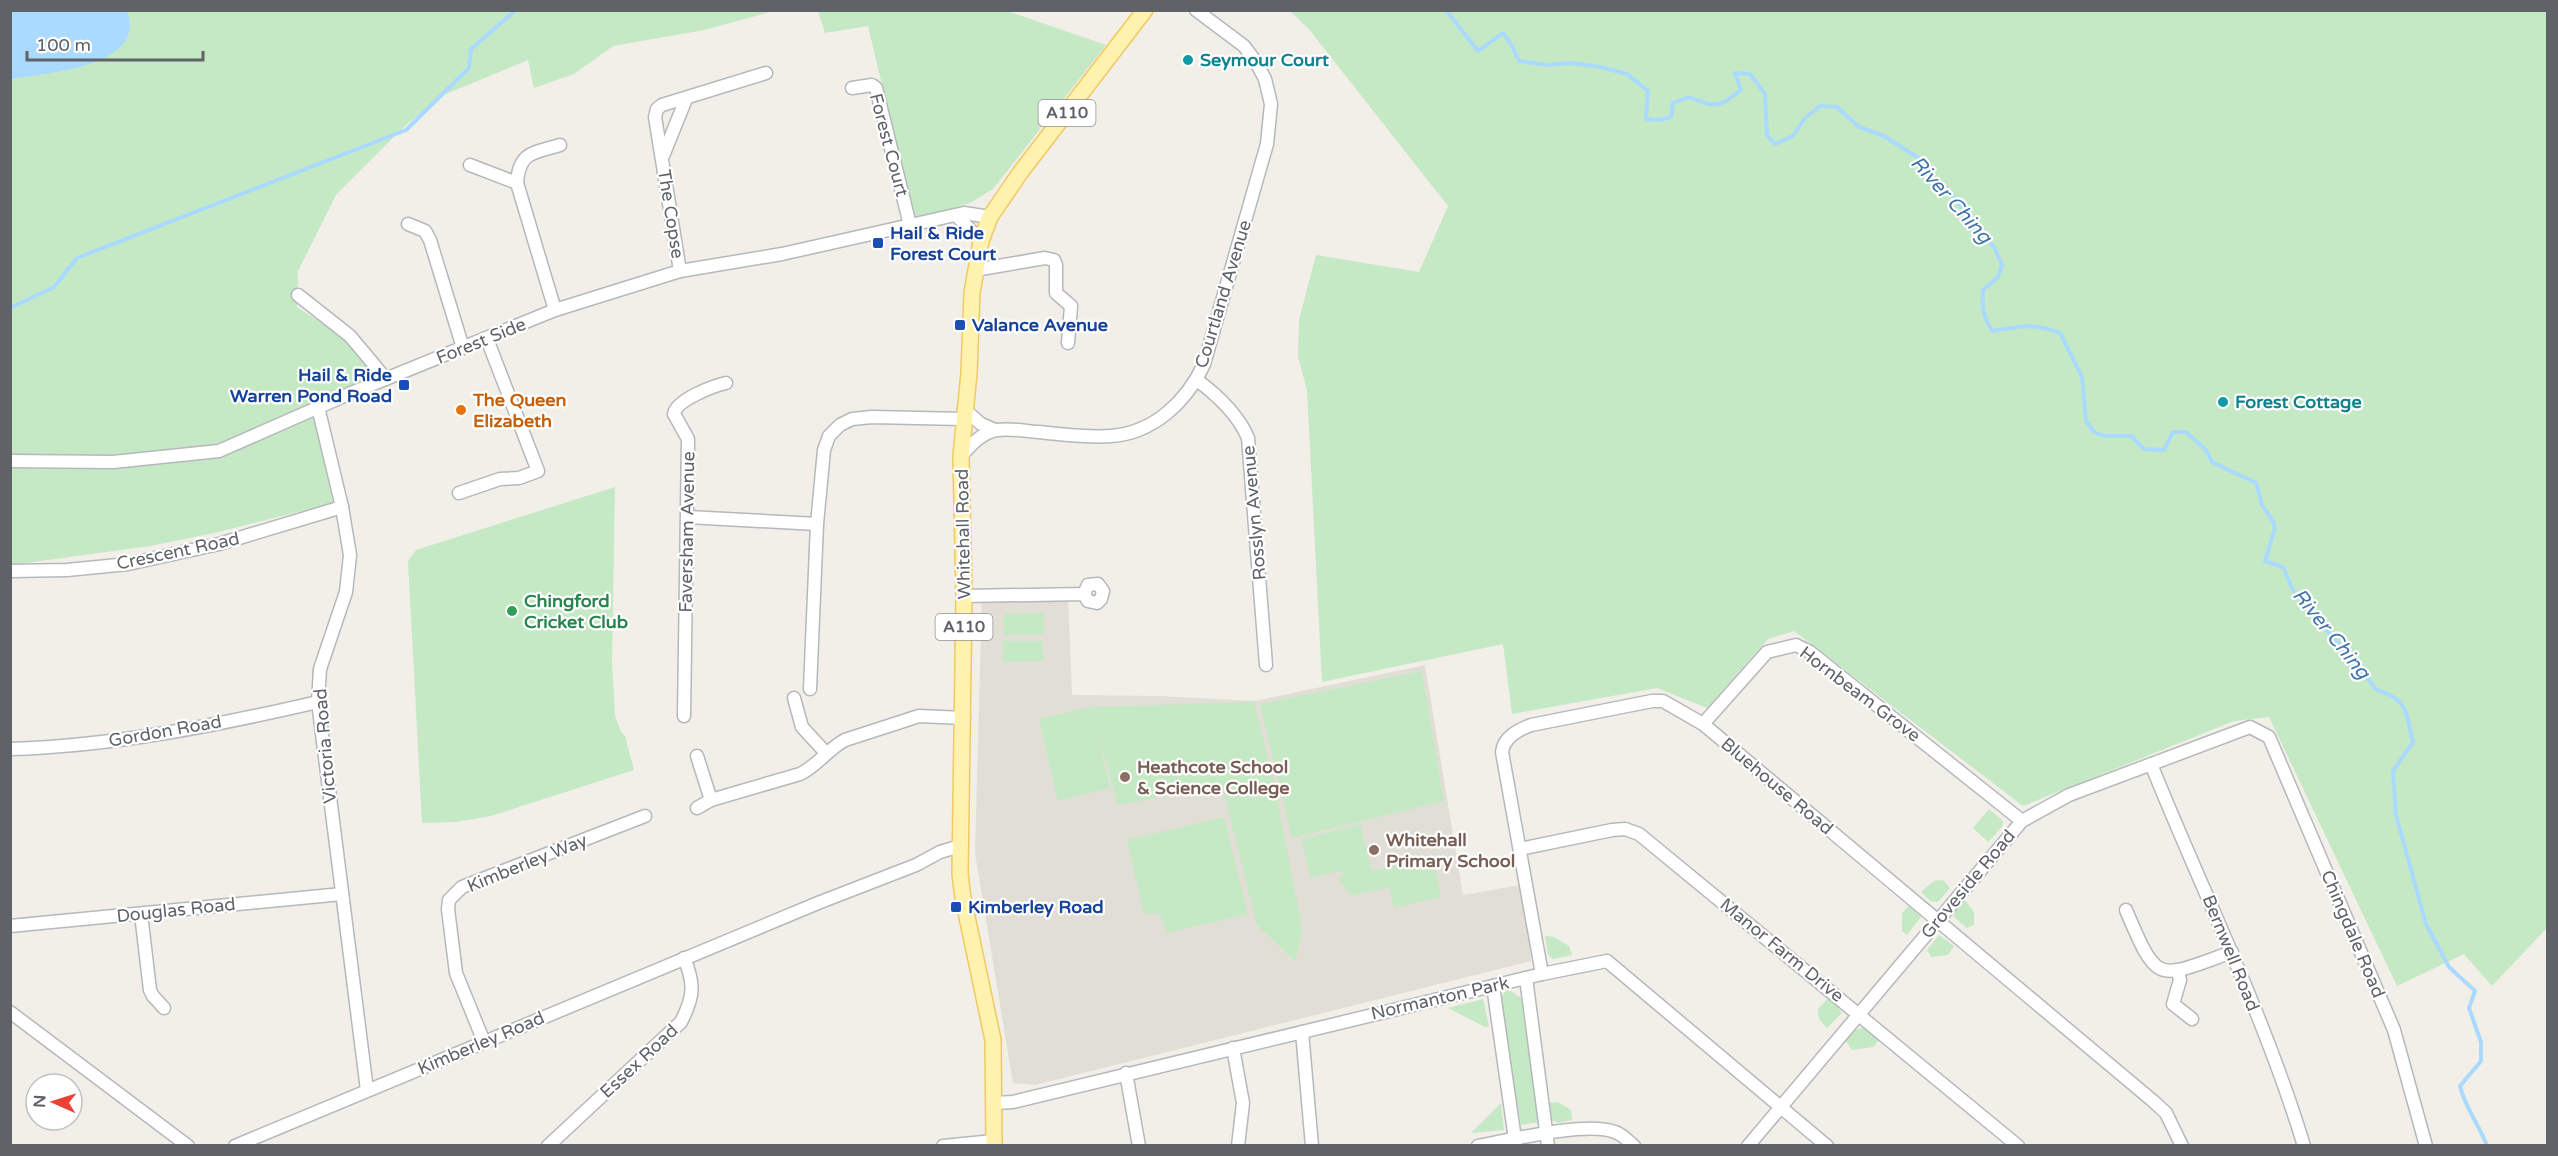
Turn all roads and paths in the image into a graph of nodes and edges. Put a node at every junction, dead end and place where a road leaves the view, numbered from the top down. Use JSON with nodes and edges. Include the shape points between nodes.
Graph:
{"nodes":[{"id":1,"x":1145,"y":10,"type":"edge"},
{"id":2,"x":1196,"y":10,"type":"edge"},
{"id":3,"x":766,"y":73,"type":"dead end"},
{"id":4,"x":852,"y":88,"type":"dead end"},
{"id":5,"x":686,"y":99,"type":"junction"},
{"id":6,"x":560,"y":146,"type":"dead end"},
{"id":7,"x":662,"y":157,"type":"junction"},
{"id":8,"x":470,"y":165,"type":"dead end"},
{"id":9,"x":517,"y":183,"type":"junction"},
{"id":10,"x":956,"y":215,"type":"junction"},
{"id":11,"x":990,"y":217,"type":"junction"},
{"id":12,"x":408,"y":224,"type":"dead end"},
{"id":13,"x":910,"y":225,"type":"junction"},
{"id":14,"x":981,"y":241,"type":"junction"},
{"id":15,"x":975,"y":270,"type":"junction"},
{"id":16,"x":680,"y":271,"type":"junction"},
{"id":17,"x":298,"y":295,"type":"dead end"},
{"id":18,"x":555,"y":310,"type":"junction"},
{"id":19,"x":487,"y":339,"type":"junction"},
{"id":20,"x":1068,"y":344,"type":"dead end"},
{"id":21,"x":463,"y":348,"type":"junction"},
{"id":22,"x":386,"y":379,"type":"junction"},
{"id":23,"x":1197,"y":380,"type":"junction"},
{"id":24,"x":726,"y":383,"type":"dead end"},
{"id":25,"x":318,"y":406,"type":"junction"},
{"id":26,"x":963,"y":414,"type":"junction"},
{"id":27,"x":996,"y":430,"type":"junction"},
{"id":28,"x":961,"y":456,"type":"junction"},
{"id":29,"x":10,"y":461,"type":"edge"},
{"id":30,"x":459,"y":494,"type":"dead end"},
{"id":31,"x":342,"y":507,"type":"junction"},
{"id":32,"x":688,"y":517,"type":"junction"},
{"id":33,"x":817,"y":524,"type":"junction"},
{"id":34,"x":10,"y":571,"type":"edge"},
{"id":35,"x":1084,"y":594,"type":"dead end"},
{"id":36,"x":964,"y":596,"type":"junction"},
{"id":37,"x":1266,"y":666,"type":"dead end"},
{"id":38,"x":810,"y":689,"type":"dead end"},
{"id":39,"x":794,"y":698,"type":"dead end"},
{"id":40,"x":318,"y":702,"type":"junction"},
{"id":41,"x":684,"y":716,"type":"dead end"},
{"id":42,"x":964,"y":718,"type":"junction"},
{"id":43,"x":1703,"y":724,"type":"junction"},
{"id":44,"x":2260,"y":731,"type":"joint"},
{"id":45,"x":10,"y":749,"type":"edge"},
{"id":46,"x":826,"y":753,"type":"junction"},
{"id":47,"x":696,"y":756,"type":"dead end"},
{"id":48,"x":2151,"y":764,"type":"junction"},
{"id":49,"x":711,"y":800,"type":"junction"},
{"id":50,"x":697,"y":808,"type":"dead end"},
{"id":51,"x":645,"y":816,"type":"dead end"},
{"id":52,"x":2022,"y":820,"type":"junction"},
{"id":53,"x":960,"y":846,"type":"junction"},
{"id":54,"x":1520,"y":849,"type":"junction"},
{"id":55,"x":342,"y":894,"type":"junction"},
{"id":56,"x":2126,"y":910,"type":"dead end"},
{"id":57,"x":141,"y":914,"type":"junction"},
{"id":58,"x":1938,"y":919,"type":"junction"},
{"id":59,"x":10,"y":926,"type":"edge"},
{"id":60,"x":2232,"y":952,"type":"junction"},
{"id":61,"x":684,"y":958,"type":"junction"},
{"id":62,"x":2178,"y":971,"type":"junction"},
{"id":63,"x":1542,"y":974,"type":"junction"},
{"id":64,"x":1526,"y":978,"type":"junction"},
{"id":65,"x":1493,"y":986,"type":"junction"},
{"id":66,"x":165,"y":1008,"type":"dead end"},
{"id":67,"x":10,"y":1012,"type":"edge"},
{"id":68,"x":1859,"y":1013,"type":"junction"},
{"id":69,"x":2192,"y":1019,"type":"dead end"},
{"id":70,"x":1302,"y":1032,"type":"junction"},
{"id":71,"x":484,"y":1042,"type":"junction"},
{"id":72,"x":1233,"y":1048,"type":"junction"},
{"id":73,"x":1126,"y":1073,"type":"junction"},
{"id":74,"x":367,"y":1090,"type":"junction"},
{"id":75,"x":994,"y":1104,"type":"junction"},
{"id":76,"x":1779,"y":1107,"type":"junction"},
{"id":77,"x":1546,"y":1133,"type":"junction"},
{"id":78,"x":1515,"y":1142,"type":"edge"},
{"id":79,"x":994,"y":1143,"type":"edge"},
{"id":80,"x":188,"y":1146,"type":"edge"},
{"id":81,"x":235,"y":1146,"type":"edge"},
{"id":82,"x":548,"y":1146,"type":"edge"},
{"id":83,"x":943,"y":1146,"type":"edge"},
{"id":84,"x":1139,"y":1146,"type":"edge"},
{"id":85,"x":1238,"y":1146,"type":"edge"},
{"id":86,"x":1312,"y":1146,"type":"edge"},
{"id":87,"x":1478,"y":1146,"type":"edge"},
{"id":88,"x":1548,"y":1146,"type":"edge"},
{"id":89,"x":1634,"y":1146,"type":"edge"},
{"id":90,"x":1748,"y":1146,"type":"edge"},
{"id":91,"x":1827,"y":1146,"type":"edge"},
{"id":92,"x":2018,"y":1146,"type":"edge"},
{"id":93,"x":2182,"y":1146,"type":"edge"},
{"id":94,"x":2304,"y":1146,"type":"edge"},
{"id":95,"x":2426,"y":1146,"type":"edge"}],
"edges":[{"from":1,"to":11,"type":"main road","name":"Whitehall Road","number":"A110"},
{"from":2,"to":23,"type":"street","name":"Courtland Avenue","via":[[1244,46],[1265,80],[1271,104],[1267,144]]},
{"from":3,"to":5,"type":"street","name":"The Copse"},
{"from":4,"to":13,"type":"street","name":"Forest Court","via":[[876,88]]},
{"from":5,"to":7,"type":"street","name":"The Copse"},
{"from":5,"to":7,"type":"street","name":"The Copse","via":[[657,110]]},
{"from":6,"to":9,"type":"street","via":[[528,155],[521,161]]},
{"from":7,"to":16,"type":"street","name":"The Copse"},
{"from":8,"to":9,"type":"street"},
{"from":9,"to":18,"type":"street"},
{"from":10,"to":11,"type":"street","name":"Forest Side"},
{"from":10,"to":13,"type":"street","name":"Forest Side"},
{"from":10,"to":14,"type":"street"},
{"from":11,"to":14,"type":"main road","name":"Whitehall Road","number":"A110"},
{"from":12,"to":21,"type":"street","via":[[425,231],[430,240]]},
{"from":13,"to":16,"type":"street","name":"Forest Side","via":[[782,254]]},
{"from":14,"to":15,"type":"main road","name":"Whitehall Road","number":"A110"},
{"from":15,"to":20,"type":"street","via":[[1044,258],[1054,260],[1056,292],[1071,306]]},
{"from":15,"to":26,"type":"main road","name":"Whitehall Road","number":"A110"},
{"from":16,"to":18,"type":"street","name":"Forest Side"},
{"from":17,"to":22,"type":"street","via":[[350,336]]},
{"from":18,"to":19,"type":"street","name":"Forest Side"},
{"from":19,"to":21,"type":"street","name":"Forest Side"},
{"from":19,"to":30,"type":"street","via":[[538,471]]},
{"from":21,"to":22,"type":"street","name":"Forest Side"},
{"from":22,"to":25,"type":"street","name":"Forest Side"},
{"from":23,"to":27,"type":"street","name":"Courtland Avenue","via":[[1170,412],[1133,432],[1111,436]]},
{"from":23,"to":37,"type":"street","name":"Rosslyn Avenue","via":[[1230,410],[1248,438]]},
{"from":24,"to":32,"type":"street","name":"Faversham Avenue","via":[[713,386],[675,409],[688,439]]},
{"from":25,"to":29,"type":"street","name":"Forest Side","via":[[219,452],[113,462]]},
{"from":25,"to":31,"type":"street","name":"Victoria Road"},
{"from":26,"to":27,"type":"street"},
{"from":26,"to":28,"type":"main road","name":"Whitehall Road","number":"A110"},
{"from":26,"to":33,"type":"street","via":[[872,417],[840,425],[829,436],[824,450]]},
{"from":27,"to":28,"type":"street","via":[[973,442]]},
{"from":28,"to":36,"type":"main road","name":"Whitehall Road","number":"A110"},
{"from":31,"to":34,"type":"street","name":"Crescent Road","via":[[219,544],[128,564]]},
{"from":31,"to":40,"type":"street","name":"Victoria Road","via":[[350,555],[349,575],[323,658]]},
{"from":32,"to":33,"type":"street"},
{"from":32,"to":41,"type":"street","name":"Faversham Avenue"},
{"from":33,"to":38,"type":"street"},
{"from":35,"to":36,"type":"street"},
{"from":36,"to":42,"type":"main road","name":"Whitehall Road","number":"A110"},
{"from":39,"to":46,"type":"street","via":[[802,728]]},
{"from":40,"to":45,"type":"street","name":"Gordon Road","via":[[76,747]]},
{"from":40,"to":55,"type":"street","name":"Victoria Road"},
{"from":42,"to":46,"type":"street","via":[[919,716],[845,740]]},
{"from":42,"to":53,"type":"main road","name":"Whitehall Road","number":"A110"},
{"from":43,"to":52,"type":"street","name":"Hornbeam Grove","via":[[1767,652],[1796,645],[1810,652]]},
{"from":43,"to":54,"type":"street","name":"Bluehouse Road","via":[[1663,701],[1652,701],[1520,729],[1503,745],[1502,752]]},
{"from":43,"to":58,"type":"street","name":"Bluehouse Road"},
{"from":44,"to":48,"type":"street","name":"Groveside Road","via":[[2250,727],[2240,730]]},
{"from":44,"to":95,"type":"street","name":"Chingdale Road","via":[[2269,737],[2394,1030]]},
{"from":46,"to":49,"type":"street","via":[[800,774]]},
{"from":47,"to":49,"type":"street"},
{"from":48,"to":52,"type":"street","name":"Groveside Road","via":[[2069,795]]},
{"from":48,"to":60,"type":"street","name":"Bernwell Road"},
{"from":49,"to":50,"type":"street"},
{"from":51,"to":71,"type":"street","name":"Kimberley Way","via":[[462,887],[449,900],[456,973]]},
{"from":52,"to":58,"type":"street","name":"Groveside Road"},
{"from":53,"to":61,"type":"street","name":"Kimberley Road"},
{"from":53,"to":75,"type":"main road","name":"Whitehall Road","number":"A110","via":[[963,897],[993,1040]]},
{"from":54,"to":63,"type":"street","name":"Bluehouse Road"},
{"from":54,"to":68,"type":"street","name":"Manor Farm Drive","via":[[1612,830],[1639,834]]},
{"from":55,"to":57,"type":"street","name":"Douglas Road"},
{"from":55,"to":74,"type":"street","name":"Victoria Road"},
{"from":56,"to":62,"type":"street","via":[[2154,966]]},
{"from":57,"to":59,"type":"street","name":"Douglas Road"},
{"from":57,"to":66,"type":"street","via":[[150,990]]},
{"from":58,"to":68,"type":"street","name":"Groveside Road"},
{"from":58,"to":93,"type":"street","name":"Bluehouse Road","via":[[2166,1113]]},
{"from":60,"to":62,"type":"street"},
{"from":60,"to":94,"type":"street","name":"Bernwell Road","via":[[2292,1104]]},
{"from":61,"to":71,"type":"street","name":"Kimberley Road"},
{"from":61,"to":82,"type":"street","name":"Essex Road","via":[[693,991],[681,1022]]},
{"from":62,"to":69,"type":"street","via":[[2180,980],[2173,1004]]},
{"from":63,"to":64,"type":"street","name":"Normanton Park"},
{"from":63,"to":76,"type":"street","name":"Normanton Park","via":[[1607,961]]},
{"from":64,"to":65,"type":"street","name":"Normanton Park"},
{"from":64,"to":77,"type":"street"},
{"from":65,"to":70,"type":"street","name":"Normanton Park"},
{"from":65,"to":78,"type":"street"},
{"from":67,"to":80,"type":"street"},
{"from":68,"to":76,"type":"street","name":"Groveside Road"},
{"from":68,"to":92,"type":"street","name":"Manor Farm Drive"},
{"from":70,"to":72,"type":"street","name":"Normanton Park"},
{"from":70,"to":86,"type":"street"},
{"from":71,"to":74,"type":"street","name":"Kimberley Road"},
{"from":72,"to":73,"type":"street","name":"Normanton Park"},
{"from":72,"to":85,"type":"street","via":[[1243,1102]]},
{"from":73,"to":75,"type":"street","name":"Normanton Park"},
{"from":73,"to":84,"type":"street"},
{"from":74,"to":81,"type":"street","name":"Kimberley Road"},
{"from":75,"to":79,"type":"main road","name":"Whitehall Road","number":"A110"},
{"from":76,"to":90,"type":"street","name":"Groveside Road"},
{"from":76,"to":91,"type":"street","name":"Normanton Park"},
{"from":77,"to":78,"type":"street"},
{"from":77,"to":88,"type":"street"},
{"from":77,"to":89,"type":"street","via":[[1604,1128],[1618,1132]]},
{"from":78,"to":87,"type":"street"},
{"from":79,"to":83,"type":"street"}]}
